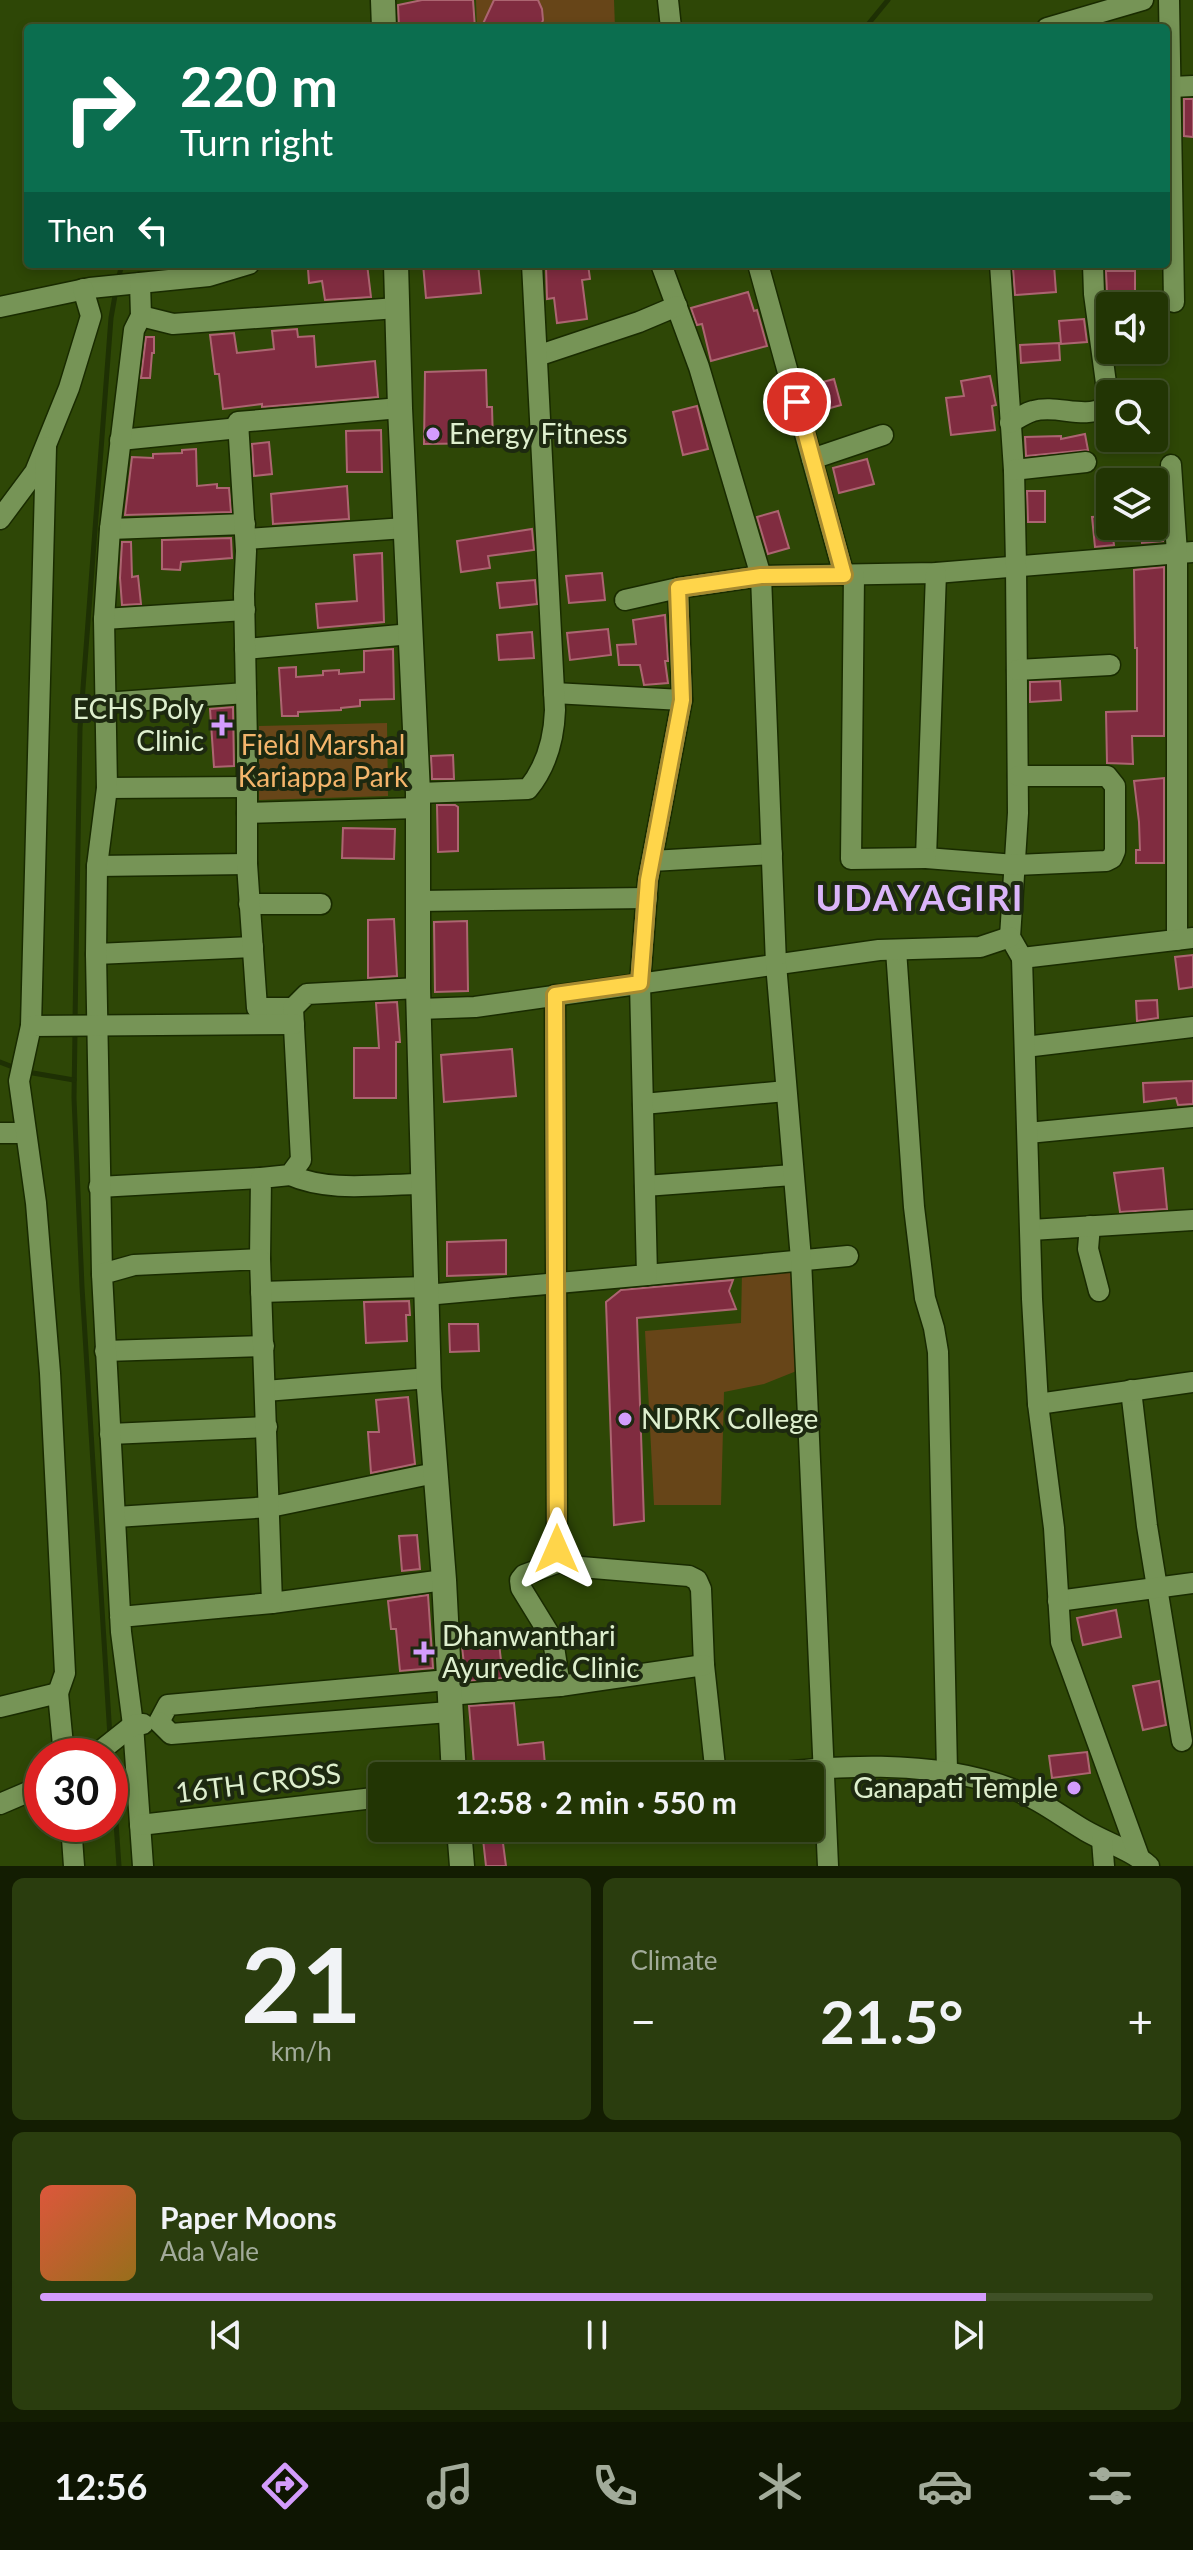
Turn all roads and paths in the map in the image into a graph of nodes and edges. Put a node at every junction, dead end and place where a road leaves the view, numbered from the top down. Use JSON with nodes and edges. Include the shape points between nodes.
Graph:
{"nodes":[{"id":1,"x":383,"y":0,"type":"edge"},
{"id":2,"x":668,"y":0,"type":"edge"},
{"id":3,"x":1143,"y":0,"type":"edge"},
{"id":4,"x":1169,"y":0,"type":"edge"},
{"id":5,"x":1088,"y":22,"type":"edge"},
{"id":6,"x":384,"y":24,"type":"edge"},
{"id":7,"x":671,"y":24,"type":"edge"},
{"id":8,"x":1183,"y":86,"type":"edge"},
{"id":9,"x":236,"y":268,"type":"edge"},
{"id":10,"x":396,"y":268,"type":"edge"},
{"id":11,"x":532,"y":268,"type":"edge"},
{"id":12,"x":663,"y":268,"type":"edge"},
{"id":13,"x":759,"y":268,"type":"edge"},
{"id":14,"x":1000,"y":268,"type":"edge"},
{"id":15,"x":1093,"y":268,"type":"edge"},
{"id":16,"x":137,"y":283,"type":"junction"},
{"id":17,"x":86,"y":288,"type":"junction"},
{"id":18,"x":1174,"y":302,"type":"dead end"},
{"id":19,"x":677,"y":306,"type":"junction"},
{"id":20,"x":0,"y":307,"type":"edge"},
{"id":21,"x":397,"y":308,"type":"junction"},
{"id":22,"x":141,"y":316,"type":"junction"},
{"id":23,"x":537,"y":356,"type":"junction"},
{"id":24,"x":400,"y":408,"type":"junction"},
{"id":25,"x":1010,"y":423,"type":"junction"},
{"id":26,"x":239,"y":428,"type":"junction"},
{"id":27,"x":883,"y":435,"type":"dead end"},
{"id":28,"x":120,"y":440,"type":"junction"},
{"id":29,"x":46,"y":447,"type":"junction"},
{"id":30,"x":812,"y":459,"type":"junction"},
{"id":31,"x":1086,"y":462,"type":"dead end"},
{"id":32,"x":1171,"y":465,"type":"dead end"},
{"id":33,"x":1014,"y":470,"type":"junction"},
{"id":34,"x":0,"y":519,"type":"edge"},
{"id":35,"x":405,"y":528,"type":"junction"},
{"id":36,"x":110,"y":529,"type":"junction"},
{"id":37,"x":245,"y":532,"type":"junction"},
{"id":38,"x":1185,"y":552,"type":"edge"},
{"id":39,"x":1016,"y":565,"type":"junction"},
{"id":40,"x":936,"y":573,"type":"junction"},
{"id":41,"x":849,"y":575,"type":"junction"},
{"id":42,"x":761,"y":576,"type":"junction"},
{"id":43,"x":678,"y":588,"type":"junction"},
{"id":44,"x":625,"y":600,"type":"dead end"},
{"id":45,"x":245,"y":610,"type":"junction"},
{"id":46,"x":104,"y":619,"type":"junction"},
{"id":47,"x":411,"y":634,"type":"junction"},
{"id":48,"x":245,"y":649,"type":"junction"},
{"id":49,"x":1110,"y":665,"type":"dead end"},
{"id":50,"x":1017,"y":670,"type":"junction"},
{"id":51,"x":246,"y":693,"type":"junction"},
{"id":52,"x":554,"y":693,"type":"junction"},
{"id":53,"x":682,"y":700,"type":"junction"},
{"id":54,"x":104,"y":703,"type":"junction"},
{"id":55,"x":1018,"y":776,"type":"junction"},
{"id":56,"x":247,"y":787,"type":"junction"},
{"id":57,"x":107,"y":788,"type":"junction"},
{"id":58,"x":418,"y":800,"type":"junction"},
{"id":59,"x":247,"y":813,"type":"junction"},
{"id":60,"x":772,"y":854,"type":"junction"},
{"id":61,"x":926,"y":858,"type":"junction"},
{"id":62,"x":652,"y":861,"type":"junction"},
{"id":63,"x":247,"y":864,"type":"junction"},
{"id":64,"x":1015,"y":865,"type":"junction"},
{"id":65,"x":97,"y":866,"type":"junction"},
{"id":66,"x":647,"y":898,"type":"junction"},
{"id":67,"x":418,"y":901,"type":"junction"},
{"id":68,"x":249,"y":904,"type":"junction"},
{"id":69,"x":321,"y":904,"type":"dead end"},
{"id":70,"x":1010,"y":937,"type":"junction"},
{"id":71,"x":1185,"y":939,"type":"edge"},
{"id":72,"x":253,"y":947,"type":"junction"},
{"id":73,"x":896,"y":950,"type":"junction"},
{"id":74,"x":96,"y":954,"type":"junction"},
{"id":75,"x":1022,"y":958,"type":"junction"},
{"id":76,"x":776,"y":964,"type":"junction"},
{"id":77,"x":640,"y":983,"type":"junction"},
{"id":78,"x":555,"y":995,"type":"junction"},
{"id":79,"x":419,"y":998,"type":"junction"},
{"id":80,"x":294,"y":1016,"type":"junction"},
{"id":81,"x":31,"y":1026,"type":"junction"},
{"id":82,"x":82,"y":1026,"type":"junction"},
{"id":83,"x":1193,"y":1027,"type":"edge"},
{"id":84,"x":1025,"y":1047,"type":"junction"},
{"id":85,"x":15,"y":1074,"type":"edge"},
{"id":86,"x":786,"y":1091,"type":"junction"},
{"id":87,"x":643,"y":1104,"type":"junction"},
{"id":88,"x":1193,"y":1117,"type":"edge"},
{"id":89,"x":0,"y":1133,"type":"edge"},
{"id":90,"x":25,"y":1133,"type":"junction"},
{"id":91,"x":1028,"y":1133,"type":"junction"},
{"id":92,"x":290,"y":1175,"type":"junction"},
{"id":93,"x":793,"y":1175,"type":"junction"},
{"id":94,"x":261,"y":1178,"type":"junction"},
{"id":95,"x":424,"y":1184,"type":"junction"},
{"id":96,"x":645,"y":1186,"type":"junction"},
{"id":97,"x":99,"y":1187,"type":"junction"},
{"id":98,"x":1193,"y":1220,"type":"edge"},
{"id":99,"x":1090,"y":1226,"type":"junction"},
{"id":100,"x":1031,"y":1230,"type":"junction"},
{"id":101,"x":848,"y":1256,"type":"dead end"},
{"id":102,"x":260,"y":1259,"type":"junction"},
{"id":103,"x":801,"y":1259,"type":"junction"},
{"id":104,"x":102,"y":1274,"type":"junction"},
{"id":105,"x":647,"y":1275,"type":"junction"},
{"id":106,"x":558,"y":1283,"type":"junction"},
{"id":107,"x":426,"y":1291,"type":"junction"},
{"id":108,"x":1099,"y":1291,"type":"dead end"},
{"id":109,"x":261,"y":1292,"type":"junction"},
{"id":110,"x":264,"y":1346,"type":"junction"},
{"id":111,"x":105,"y":1351,"type":"junction"},
{"id":112,"x":429,"y":1378,"type":"junction"},
{"id":113,"x":1193,"y":1382,"type":"edge"},
{"id":114,"x":1131,"y":1390,"type":"junction"},
{"id":115,"x":265,"y":1391,"type":"junction"},
{"id":116,"x":1038,"y":1404,"type":"junction"},
{"id":117,"x":267,"y":1427,"type":"junction"},
{"id":118,"x":110,"y":1434,"type":"junction"},
{"id":119,"x":435,"y":1473,"type":"junction"},
{"id":120,"x":270,"y":1507,"type":"junction"},
{"id":121,"x":116,"y":1517,"type":"junction"},
{"id":122,"x":562,"y":1561,"type":"junction"},
{"id":123,"x":444,"y":1580,"type":"junction"},
{"id":124,"x":1193,"y":1583,"type":"edge"},
{"id":125,"x":1156,"y":1588,"type":"junction"},
{"id":126,"x":1058,"y":1601,"type":"junction"},
{"id":127,"x":272,"y":1603,"type":"junction"},
{"id":128,"x":120,"y":1617,"type":"junction"},
{"id":129,"x":704,"y":1665,"type":"junction"},
{"id":130,"x":560,"y":1686,"type":"junction"},
{"id":131,"x":58,"y":1693,"type":"junction"},
{"id":132,"x":449,"y":1696,"type":"junction"},
{"id":133,"x":0,"y":1707,"type":"edge"},
{"id":134,"x":159,"y":1722,"type":"junction"},
{"id":135,"x":128,"y":1730,"type":"junction"},
{"id":136,"x":62,"y":1738,"type":"edge"},
{"id":137,"x":118,"y":1738,"type":"edge"},
{"id":138,"x":1182,"y":1741,"type":"dead end"},
{"id":139,"x":453,"y":1762,"type":"edge"},
{"id":140,"x":714,"y":1762,"type":"edge"},
{"id":141,"x":823,"y":1762,"type":"edge"},
{"id":142,"x":824,"y":1767,"type":"edge"},
{"id":143,"x":947,"y":1771,"type":"junction"},
{"id":144,"x":824,"y":1787,"type":"edge"},
{"id":145,"x":24,"y":1794,"type":"edge"},
{"id":146,"x":368,"y":1799,"type":"edge"},
{"id":147,"x":0,"y":1804,"type":"edge"},
{"id":148,"x":140,"y":1825,"type":"junction"},
{"id":149,"x":1102,"y":1840,"type":"junction"},
{"id":150,"x":72,"y":1842,"type":"edge"},
{"id":151,"x":460,"y":1842,"type":"edge"},
{"id":152,"x":1144,"y":1861,"type":"edge"},
{"id":153,"x":74,"y":1866,"type":"edge"},
{"id":154,"x":143,"y":1866,"type":"edge"},
{"id":155,"x":462,"y":1866,"type":"edge"},
{"id":156,"x":828,"y":1866,"type":"edge"},
{"id":157,"x":1104,"y":1866,"type":"edge"}],
"edges":[{"from":1,"to":6,"type":"street"},
{"from":2,"to":7,"type":"street"},
{"from":3,"to":5,"type":"street"},
{"from":4,"to":8,"type":"street"},
{"from":8,"to":18,"type":"street"},
{"from":9,"to":16,"type":"street"},
{"from":10,"to":21,"type":"street"},
{"from":11,"to":23,"type":"street"},
{"from":12,"to":19,"type":"street"},
{"from":13,"to":30,"type":"street"},
{"from":14,"to":25,"type":"street"},
{"from":15,"to":25,"type":"street","via":[[1105,407],[1096,413],[1032,411]]},
{"from":16,"to":17,"type":"street"},
{"from":16,"to":22,"type":"street"},
{"from":17,"to":20,"type":"street"},
{"from":17,"to":29,"type":"street","via":[[91,316]]},
{"from":19,"to":23,"type":"street"},
{"from":19,"to":42,"type":"street"},
{"from":21,"to":22,"type":"street","via":[[173,324]]},
{"from":21,"to":24,"type":"street"},
{"from":22,"to":28,"type":"street","via":[[134,330]]},
{"from":23,"to":52,"type":"street"},
{"from":24,"to":26,"type":"street","via":[[238,422]]},
{"from":24,"to":35,"type":"street"},
{"from":25,"to":33,"type":"street"},
{"from":26,"to":28,"type":"street"},
{"from":26,"to":37,"type":"street"},
{"from":27,"to":30,"type":"street"},
{"from":28,"to":36,"type":"street"},
{"from":29,"to":34,"type":"street","via":[[35,472]]},
{"from":29,"to":81,"type":"street"},
{"from":30,"to":41,"type":"street"},
{"from":31,"to":33,"type":"street"},
{"from":32,"to":38,"type":"street"},
{"from":33,"to":39,"type":"street"},
{"from":35,"to":37,"type":"street"},
{"from":35,"to":47,"type":"street"},
{"from":36,"to":37,"type":"street"},
{"from":36,"to":46,"type":"street"},
{"from":37,"to":45,"type":"street"},
{"from":38,"to":39,"type":"street"},
{"from":38,"to":71,"type":"street"},
{"from":39,"to":40,"type":"street"},
{"from":39,"to":50,"type":"street"},
{"from":40,"to":41,"type":"street"},
{"from":40,"to":61,"type":"street"},
{"from":41,"to":42,"type":"street"},
{"from":41,"to":61,"type":"street","via":[[851,859]]},
{"from":42,"to":43,"type":"street"},
{"from":42,"to":60,"type":"street"},
{"from":43,"to":44,"type":"street"},
{"from":43,"to":53,"type":"street"},
{"from":45,"to":46,"type":"street"},
{"from":45,"to":48,"type":"street"},
{"from":46,"to":54,"type":"street"},
{"from":47,"to":48,"type":"street"},
{"from":47,"to":58,"type":"street"},
{"from":48,"to":51,"type":"street"},
{"from":49,"to":50,"type":"street"},
{"from":50,"to":55,"type":"street"},
{"from":51,"to":54,"type":"street"},
{"from":51,"to":56,"type":"street"},
{"from":52,"to":53,"type":"street"},
{"from":52,"to":58,"type":"street","via":[[555,729],[538,777],[528,789]]},
{"from":53,"to":62,"type":"street"},
{"from":54,"to":57,"type":"street"},
{"from":55,"to":64,"type":"street"},
{"from":55,"to":64,"type":"street","via":[[1107,776],[1115,786],[1115,851],[1106,861]]},
{"from":56,"to":57,"type":"street"},
{"from":56,"to":59,"type":"street"},
{"from":57,"to":65,"type":"street"},
{"from":58,"to":59,"type":"street"},
{"from":58,"to":67,"type":"street"},
{"from":59,"to":63,"type":"street"},
{"from":60,"to":62,"type":"street"},
{"from":60,"to":76,"type":"street"},
{"from":61,"to":64,"type":"street"},
{"from":62,"to":66,"type":"street"},
{"from":63,"to":65,"type":"street"},
{"from":63,"to":68,"type":"street"},
{"from":64,"to":70,"type":"street"},
{"from":65,"to":74,"type":"street"},
{"from":66,"to":67,"type":"street"},
{"from":66,"to":77,"type":"street"},
{"from":67,"to":79,"type":"street"},
{"from":68,"to":69,"type":"street"},
{"from":68,"to":72,"type":"street"},
{"from":70,"to":73,"type":"street","via":[[980,947]]},
{"from":70,"to":75,"type":"street"},
{"from":71,"to":75,"type":"street"},
{"from":72,"to":74,"type":"street"},
{"from":72,"to":80,"type":"street","via":[[257,1008]]},
{"from":73,"to":76,"type":"street"},
{"from":73,"to":143,"type":"street","via":[[914,1207],[925,1298],[938,1352]]},
{"from":74,"to":82,"type":"street"},
{"from":75,"to":84,"type":"street"},
{"from":76,"to":77,"type":"street"},
{"from":76,"to":86,"type":"street"},
{"from":77,"to":78,"type":"street"},
{"from":77,"to":87,"type":"street"},
{"from":78,"to":79,"type":"street","via":[[475,1007]]},
{"from":78,"to":106,"type":"street"},
{"from":79,"to":80,"type":"street","via":[[307,994]]},
{"from":79,"to":95,"type":"street"},
{"from":80,"to":82,"type":"street"},
{"from":80,"to":92,"type":"street","via":[[301,1160]]},
{"from":81,"to":82,"type":"street"},
{"from":81,"to":85,"type":"street"},
{"from":82,"to":97,"type":"street"},
{"from":83,"to":84,"type":"street"},
{"from":84,"to":91,"type":"street"},
{"from":85,"to":90,"type":"street"},
{"from":86,"to":87,"type":"street"},
{"from":86,"to":93,"type":"street"},
{"from":87,"to":96,"type":"street"},
{"from":88,"to":91,"type":"street"},
{"from":89,"to":90,"type":"street"},
{"from":90,"to":131,"type":"street","via":[[50,1373],[65,1673]]},
{"from":91,"to":100,"type":"street"},
{"from":92,"to":94,"type":"street"},
{"from":92,"to":95,"type":"street","via":[[327,1185]]},
{"from":93,"to":96,"type":"street"},
{"from":93,"to":103,"type":"street"},
{"from":94,"to":97,"type":"street"},
{"from":94,"to":102,"type":"street"},
{"from":95,"to":107,"type":"street"},
{"from":96,"to":105,"type":"street"},
{"from":97,"to":104,"type":"street"},
{"from":98,"to":99,"type":"street"},
{"from":99,"to":100,"type":"street"},
{"from":99,"to":108,"type":"street","via":[[1088,1249]]},
{"from":100,"to":116,"type":"street"},
{"from":101,"to":103,"type":"street"},
{"from":102,"to":104,"type":"street","via":[[134,1265]]},
{"from":102,"to":109,"type":"street"},
{"from":103,"to":105,"type":"street"},
{"from":103,"to":141,"type":"street"},
{"from":104,"to":111,"type":"street"},
{"from":105,"to":106,"type":"street"},
{"from":106,"to":107,"type":"street"},
{"from":106,"to":122,"type":"street","via":[[557,1549]]},
{"from":107,"to":109,"type":"street"},
{"from":107,"to":112,"type":"street"},
{"from":109,"to":110,"type":"street"},
{"from":110,"to":111,"type":"street"},
{"from":110,"to":115,"type":"street"},
{"from":111,"to":118,"type":"street"},
{"from":112,"to":115,"type":"street"},
{"from":112,"to":119,"type":"street"},
{"from":113,"to":114,"type":"street"},
{"from":114,"to":116,"type":"street"},
{"from":114,"to":125,"type":"street"},
{"from":115,"to":117,"type":"street"},
{"from":116,"to":126,"type":"street"},
{"from":117,"to":118,"type":"street"},
{"from":117,"to":120,"type":"street"},
{"from":118,"to":121,"type":"street"},
{"from":119,"to":120,"type":"street"},
{"from":119,"to":123,"type":"street"},
{"from":120,"to":121,"type":"street"},
{"from":120,"to":127,"type":"street"},
{"from":121,"to":128,"type":"street"},
{"from":122,"to":129,"type":"street","via":[[697,1580]]},
{"from":122,"to":130,"type":"street","via":[[520,1580],[553,1640]]},
{"from":123,"to":127,"type":"street"},
{"from":123,"to":132,"type":"street"},
{"from":124,"to":125,"type":"street"},
{"from":125,"to":126,"type":"street"},
{"from":125,"to":138,"type":"street"},
{"from":126,"to":152,"type":"street","via":[[1061,1642]]},
{"from":127,"to":128,"type":"street"},
{"from":128,"to":135,"type":"street"},
{"from":129,"to":130,"type":"street"},
{"from":129,"to":140,"type":"street"},
{"from":130,"to":132,"type":"street"},
{"from":131,"to":133,"type":"street"},
{"from":131,"to":136,"type":"street"},
{"from":132,"to":134,"type":"street","via":[[171,1734]]},
{"from":132,"to":134,"type":"street","via":[[168,1705]]},
{"from":132,"to":139,"type":"street"},
{"from":134,"to":135,"type":"street"},
{"from":135,"to":137,"type":"street"},
{"from":135,"to":148,"type":"street"},
{"from":142,"to":143,"type":"street"},
{"from":143,"to":149,"type":"street","via":[[1014,1789]]},
{"from":144,"to":156,"type":"street"},
{"from":145,"to":147,"type":"street"},
{"from":146,"to":148,"type":"street","name":"16TH CROSS"},
{"from":148,"to":154,"type":"street"},
{"from":149,"to":152,"type":"street"},
{"from":149,"to":157,"type":"street"},
{"from":150,"to":153,"type":"street"},
{"from":151,"to":155,"type":"street"}]}
